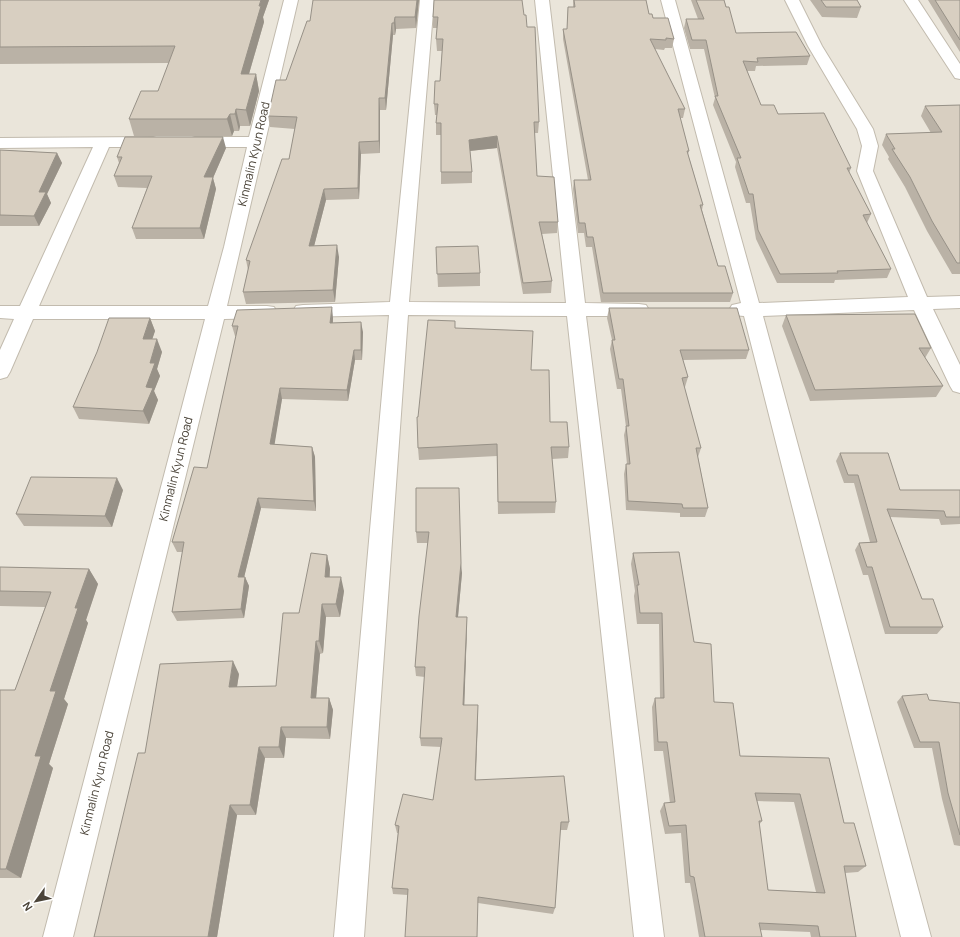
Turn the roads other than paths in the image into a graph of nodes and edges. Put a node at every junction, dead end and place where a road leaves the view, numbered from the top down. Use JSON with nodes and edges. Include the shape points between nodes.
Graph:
{"nodes":[{"id":1,"x":291,"y":0,"type":"edge"},
{"id":2,"x":427,"y":0,"type":"edge"},
{"id":3,"x":542,"y":0,"type":"edge"},
{"id":4,"x":668,"y":0,"type":"edge"},
{"id":5,"x":792,"y":0,"type":"edge"},
{"id":6,"x":912,"y":0,"type":"edge"},
{"id":7,"x":960,"y":75,"type":"edge"},
{"id":8,"x":103,"y":142,"type":"junction"},
{"id":9,"x":256,"y":142,"type":"junction"},
{"id":10,"x":0,"y":143,"type":"edge"},
{"id":11,"x":960,"y":302,"type":"edge"},
{"id":12,"x":920,"y":303,"type":"junction"},
{"id":13,"x":399,"y":308,"type":"junction"},
{"id":14,"x":576,"y":310,"type":"junction"},
{"id":15,"x":660,"y":310,"type":"edge"},
{"id":16,"x":722,"y":310,"type":"edge"},
{"id":17,"x":752,"y":310,"type":"junction"},
{"id":18,"x":0,"y":312,"type":"edge"},
{"id":19,"x":26,"y":312,"type":"junction"},
{"id":20,"x":215,"y":313,"type":"junction"},
{"id":21,"x":0,"y":372,"type":"edge"},
{"id":22,"x":960,"y":386,"type":"edge"},
{"id":23,"x":58,"y":937,"type":"edge"},
{"id":24,"x":349,"y":937,"type":"edge"},
{"id":25,"x":649,"y":937,"type":"edge"},
{"id":26,"x":916,"y":937,"type":"edge"}],
"edges":[{"from":1,"to":9,"type":"street","name":"Kinmalin Kyun Road"},
{"from":2,"to":13,"type":"street"},
{"from":3,"to":14,"type":"street"},
{"from":4,"to":17,"type":"street"},
{"from":5,"to":12,"type":"street","via":[[815,46],[865,128],[871,152],[865,171]]},
{"from":6,"to":7,"type":"street"},
{"from":8,"to":9,"type":"street"},
{"from":8,"to":10,"type":"street"},
{"from":8,"to":19,"type":"street"},
{"from":9,"to":20,"type":"street","name":"Kinmalin Kyun Road","via":[[233,247]]},
{"from":11,"to":12,"type":"street"},
{"from":12,"to":17,"type":"street"},
{"from":12,"to":22,"type":"street"},
{"from":13,"to":14,"type":"street"},
{"from":13,"to":20,"type":"street"},
{"from":13,"to":24,"type":"street"},
{"from":14,"to":15,"type":"street"},
{"from":14,"to":25,"type":"street"},
{"from":16,"to":17,"type":"street"},
{"from":17,"to":26,"type":"street"},
{"from":18,"to":19,"type":"street"},
{"from":19,"to":20,"type":"street"},
{"from":19,"to":21,"type":"street"},
{"from":20,"to":23,"type":"street","name":"Kinmalin Kyun Road"}]}
